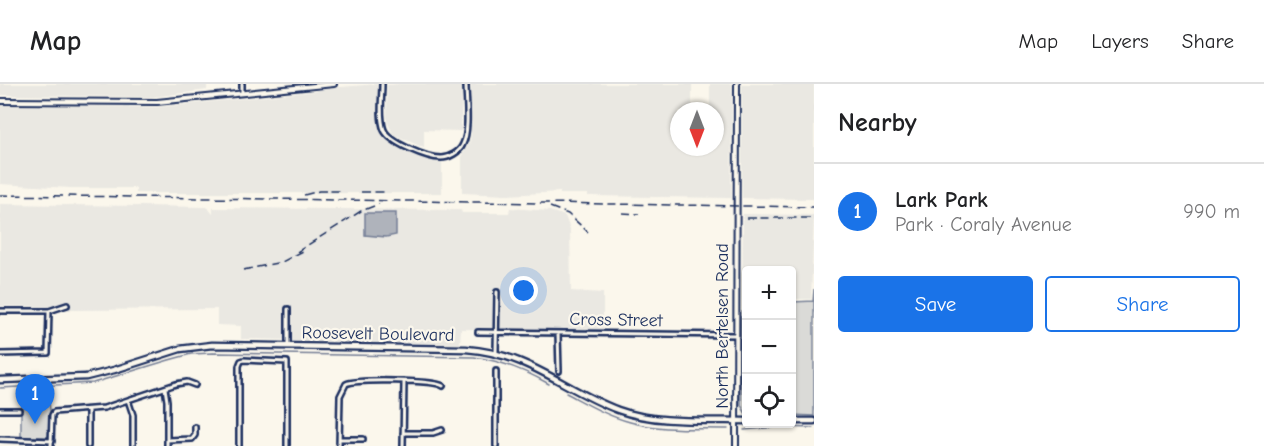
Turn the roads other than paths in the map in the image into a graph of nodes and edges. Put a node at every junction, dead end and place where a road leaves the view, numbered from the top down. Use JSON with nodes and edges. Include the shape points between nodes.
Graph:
{"nodes":[{"id":1,"x":242,"y":84,"type":"edge"},
{"id":2,"x":334,"y":84,"type":"edge"},
{"id":3,"x":382,"y":84,"type":"edge"},
{"id":4,"x":466,"y":84,"type":"edge"},
{"id":5,"x":736,"y":84,"type":"edge"},
{"id":6,"x":242,"y":92,"type":"junction"},
{"id":7,"x":0,"y":101,"type":"edge"},
{"id":8,"x":497,"y":292,"type":"dead end"},
{"id":9,"x":67,"y":305,"type":"dead end"},
{"id":10,"x":288,"y":309,"type":"dead end"},
{"id":11,"x":0,"y":310,"type":"edge"},
{"id":12,"x":49,"y":311,"type":"junction"},
{"id":13,"x":478,"y":332,"type":"dead end"},
{"id":14,"x":497,"y":332,"type":"junction"},
{"id":15,"x":558,"y":333,"type":"junction"},
{"id":16,"x":736,"y":335,"type":"junction"},
{"id":17,"x":288,"y":346,"type":"junction"},
{"id":18,"x":496,"y":352,"type":"junction"},
{"id":19,"x":0,"y":354,"type":"edge"},
{"id":20,"x":496,"y":371,"type":"dead end"},
{"id":21,"x":559,"y":371,"type":"dead end"},
{"id":22,"x":0,"y":380,"type":"edge"},
{"id":23,"x":404,"y":382,"type":"junction"},
{"id":24,"x":195,"y":385,"type":"dead end"},
{"id":25,"x":443,"y":386,"type":"dead end"},
{"id":26,"x":165,"y":388,"type":"junction"},
{"id":27,"x":128,"y":400,"type":"junction"},
{"id":28,"x":0,"y":410,"type":"edge"},
{"id":29,"x":19,"y":410,"type":"dead end"},
{"id":30,"x":88,"y":410,"type":"junction"},
{"id":31,"x":736,"y":421,"type":"junction"},
{"id":32,"x":742,"y":421,"type":"edge"},
{"id":33,"x":796,"y":421,"type":"edge"},
{"id":34,"x":814,"y":421,"type":"edge"},
{"id":35,"x":195,"y":428,"type":"dead end"},
{"id":36,"x":442,"y":430,"type":"dead end"},
{"id":37,"x":403,"y":433,"type":"junction"},
{"id":38,"x":0,"y":439,"type":"edge"},
{"id":39,"x":339,"y":439,"type":"junction"},
{"id":40,"x":363,"y":439,"type":"dead end"},
{"id":41,"x":167,"y":440,"type":"junction"},
{"id":42,"x":51,"y":441,"type":"junction"},
{"id":43,"x":51,"y":446,"type":"edge"},
{"id":44,"x":88,"y":446,"type":"edge"},
{"id":45,"x":133,"y":446,"type":"edge"},
{"id":46,"x":167,"y":446,"type":"edge"},
{"id":47,"x":239,"y":446,"type":"edge"},
{"id":48,"x":287,"y":446,"type":"edge"},
{"id":49,"x":339,"y":446,"type":"edge"},
{"id":50,"x":403,"y":446,"type":"edge"},
{"id":51,"x":496,"y":446,"type":"edge"},
{"id":52,"x":736,"y":446,"type":"edge"}],
"edges":[{"from":1,"to":6,"type":"street"},
{"from":2,"to":6,"type":"street"},
{"from":3,"to":4,"type":"street","via":[[382,120],[387,135],[400,144],[440,158],[454,154],[465,138]]},
{"from":5,"to":16,"type":"street","name":"North Bertelsen Road"},
{"from":6,"to":7,"type":"street","via":[[157,102]]},
{"from":8,"to":14,"type":"street"},
{"from":9,"to":12,"type":"street"},
{"from":10,"to":17,"type":"street"},
{"from":11,"to":12,"type":"street"},
{"from":12,"to":19,"type":"street","via":[[47,353]]},
{"from":13,"to":14,"type":"street","name":"Cross Street"},
{"from":14,"to":15,"type":"street","name":"Cross Street"},
{"from":14,"to":18,"type":"street"},
{"from":15,"to":16,"type":"street","name":"Cross Street"},
{"from":15,"to":21,"type":"street"},
{"from":16,"to":31,"type":"street","name":"North Bertelsen Road"},
{"from":17,"to":18,"type":"main road","name":"Roosevelt Boulevard"},
{"from":17,"to":22,"type":"main road","name":"Roosevelt Boulevard","via":[[196,346],[86,377]]},
{"from":18,"to":31,"type":"main road","name":"Roosevelt Boulevard","via":[[632,415]]},
{"from":20,"to":51,"type":"street"},
{"from":23,"to":25,"type":"street","via":[[435,382]]},
{"from":23,"to":37,"type":"street"},
{"from":23,"to":39,"type":"street","via":[[346,384],[340,391]]},
{"from":24,"to":26,"type":"street","via":[[182,382]]},
{"from":26,"to":27,"type":"street"},
{"from":26,"to":41,"type":"street"},
{"from":27,"to":30,"type":"street"},
{"from":27,"to":45,"type":"street","via":[[133,415]]},
{"from":28,"to":29,"type":"street"},
{"from":30,"to":42,"type":"street","via":[[53,413]]},
{"from":30,"to":44,"type":"street"},
{"from":31,"to":32,"type":"main road","name":"Roosevelt Boulevard"},
{"from":31,"to":52,"type":"street","name":"North Bertelsen Road"},
{"from":33,"to":34,"type":"main road"},
{"from":35,"to":41,"type":"street","via":[[192,439]]},
{"from":36,"to":37,"type":"street"},
{"from":37,"to":50,"type":"street"},
{"from":38,"to":42,"type":"street"},
{"from":39,"to":40,"type":"street"},
{"from":39,"to":49,"type":"street"},
{"from":41,"to":46,"type":"street"},
{"from":42,"to":43,"type":"street"},
{"from":47,"to":48,"type":"street","via":[[241,361],[287,362]]}]}
